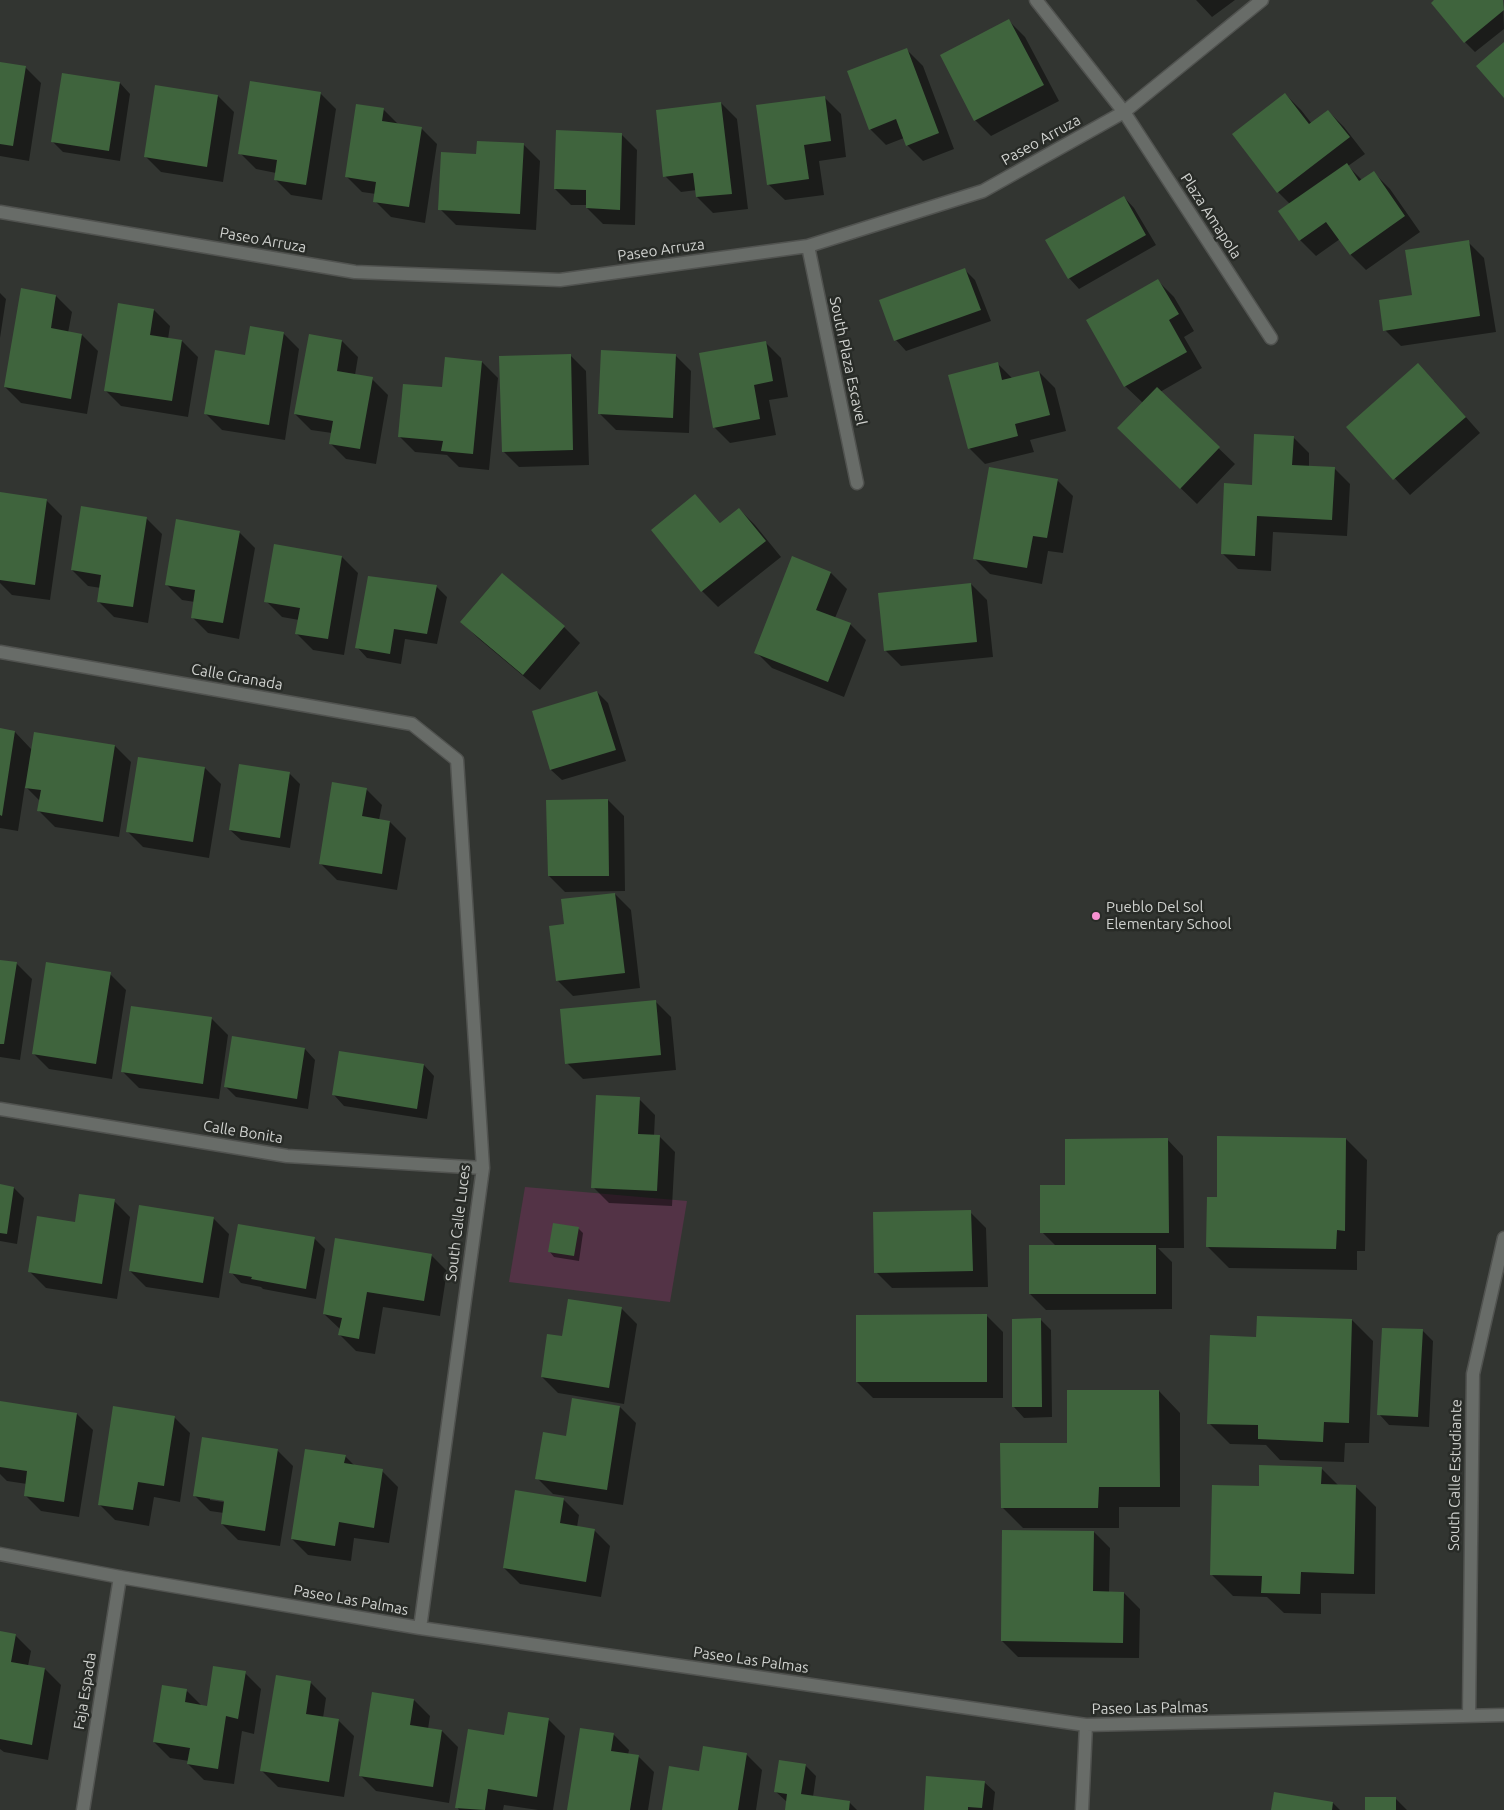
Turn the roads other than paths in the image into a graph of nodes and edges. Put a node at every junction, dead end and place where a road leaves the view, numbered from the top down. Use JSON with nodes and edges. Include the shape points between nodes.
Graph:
{"nodes":[{"id":1,"x":1036,"y":0,"type":"edge"},
{"id":2,"x":1262,"y":0,"type":"edge"},
{"id":3,"x":1124,"y":112,"type":"junction"},
{"id":4,"x":0,"y":212,"type":"edge"},
{"id":5,"x":808,"y":246,"type":"junction"},
{"id":6,"x":1271,"y":338,"type":"dead end"},
{"id":7,"x":857,"y":483,"type":"dead end"},
{"id":8,"x":0,"y":652,"type":"edge"},
{"id":9,"x":457,"y":760,"type":"joint"},
{"id":10,"x":0,"y":1109,"type":"edge"},
{"id":11,"x":483,"y":1168,"type":"junction"},
{"id":12,"x":1504,"y":1238,"type":"edge"},
{"id":13,"x":0,"y":1554,"type":"edge"},
{"id":14,"x":120,"y":1577,"type":"junction"},
{"id":15,"x":420,"y":1628,"type":"junction"},
{"id":16,"x":1469,"y":1716,"type":"junction"},
{"id":17,"x":1504,"y":1716,"type":"edge"},
{"id":18,"x":1086,"y":1725,"type":"junction"},
{"id":19,"x":83,"y":1810,"type":"edge"},
{"id":20,"x":1082,"y":1810,"type":"edge"}],
"edges":[{"from":1,"to":3,"type":"street","name":"Plaza Amapola"},
{"from":2,"to":3,"type":"street","name":"Paseo Arruza"},
{"from":3,"to":5,"type":"street","name":"Paseo Arruza","via":[[983,191]]},
{"from":3,"to":6,"type":"street","name":"Plaza Amapola"},
{"from":4,"to":5,"type":"street","name":"Paseo Arruza","via":[[355,272],[560,280]]},
{"from":5,"to":7,"type":"street","name":"South Plaza Escavel"},
{"from":8,"to":9,"type":"street","name":"Calle Granada","via":[[412,724]]},
{"from":9,"to":11,"type":"street","name":"South Calle Luces"},
{"from":10,"to":11,"type":"street","name":"Calle Bonita","via":[[286,1156]]},
{"from":11,"to":15,"type":"street","name":"South Calle Luces"},
{"from":12,"to":16,"type":"street","name":"South Calle Estudiante","via":[[1473,1374]]},
{"from":13,"to":14,"type":"street","name":"Paseo Las Palmas"},
{"from":14,"to":15,"type":"street","name":"Paseo Las Palmas"},
{"from":14,"to":19,"type":"street","name":"Faja Espada"},
{"from":15,"to":18,"type":"street","name":"Paseo Las Palmas"},
{"from":16,"to":17,"type":"street","name":"Paseo Las Palmas"},
{"from":16,"to":18,"type":"street","name":"Paseo Las Palmas"},
{"from":18,"to":20,"type":"street"}]}
